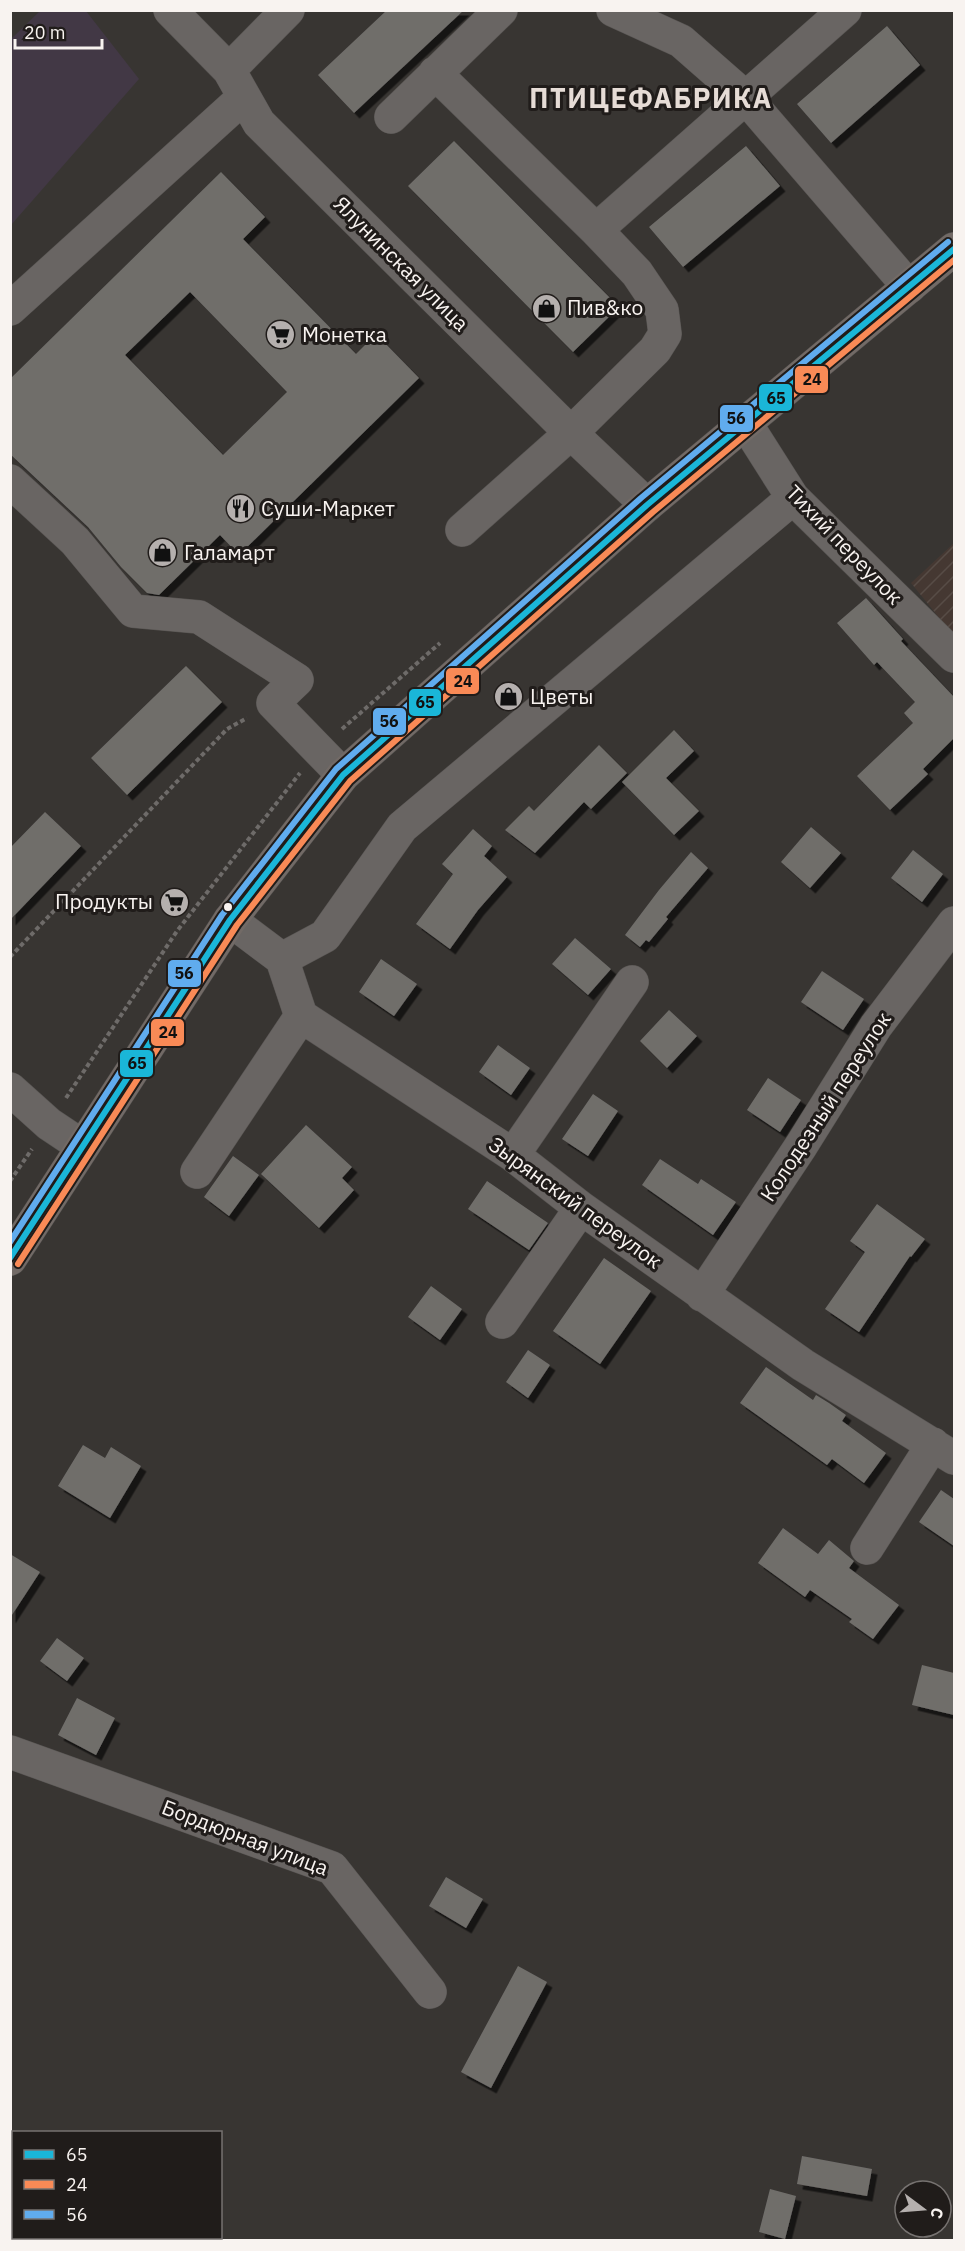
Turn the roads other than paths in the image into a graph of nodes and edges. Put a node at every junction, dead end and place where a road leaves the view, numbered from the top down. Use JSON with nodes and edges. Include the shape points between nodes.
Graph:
{"nodes":[{"id":1,"x":170,"y":10,"type":"edge"},
{"id":2,"x":288,"y":10,"type":"edge"},
{"id":3,"x":501,"y":10,"type":"edge"},
{"id":4,"x":613,"y":10,"type":"edge"},
{"id":5,"x":845,"y":10,"type":"edge"},
{"id":6,"x":435,"y":73,"type":"junction"},
{"id":7,"x":237,"y":84,"type":"junction"},
{"id":8,"x":746,"y":98,"type":"junction"},
{"id":9,"x":391,"y":117,"type":"dead end"},
{"id":10,"x":596,"y":230,"type":"junction"},
{"id":11,"x":954,"y":249,"type":"edge"},
{"id":12,"x":909,"y":287,"type":"junction"},
{"id":13,"x":10,"y":309,"type":"edge"},
{"id":14,"x":746,"y":424,"type":"junction"},
{"id":15,"x":571,"y":433,"type":"junction"},
{"id":16,"x":10,"y":481,"type":"edge"},
{"id":17,"x":793,"y":498,"type":"junction"},
{"id":18,"x":647,"y":505,"type":"junction"},
{"id":19,"x":462,"y":531,"type":"dead end"},
{"id":20,"x":954,"y":656,"type":"edge"},
{"id":21,"x":343,"y":775,"type":"junction"},
{"id":22,"x":230,"y":920,"type":"junction"},
{"id":23,"x":954,"y":923,"type":"edge"},
{"id":24,"x":282,"y":959,"type":"junction"},
{"id":25,"x":632,"y":982,"type":"dead end"},
{"id":26,"x":301,"y":1016,"type":"junction"},
{"id":27,"x":10,"y":1089,"type":"edge"},
{"id":28,"x":82,"y":1146,"type":"junction"},
{"id":29,"x":513,"y":1155,"type":"junction"},
{"id":30,"x":196,"y":1172,"type":"dead end"},
{"id":31,"x":581,"y":1208,"type":"junction"},
{"id":32,"x":10,"y":1258,"type":"edge"},
{"id":33,"x":702,"y":1295,"type":"junction"},
{"id":34,"x":502,"y":1322,"type":"dead end"},
{"id":35,"x":944,"y":1451,"type":"edge"},
{"id":36,"x":867,"y":1548,"type":"dead end"},
{"id":37,"x":10,"y":1752,"type":"edge"},
{"id":38,"x":430,"y":1992,"type":"dead end"}],
"edges":[{"from":1,"to":7,"type":"street","name":"Ялунинская улица"},
{"from":2,"to":7,"type":"street"},
{"from":3,"to":6,"type":"street"},
{"from":4,"to":8,"type":"street","via":[[681,41]]},
{"from":5,"to":8,"type":"street"},
{"from":6,"to":9,"type":"street"},
{"from":6,"to":10,"type":"street"},
{"from":7,"to":13,"type":"street"},
{"from":7,"to":15,"type":"street","name":"Ялунинская улица","via":[[259,123]]},
{"from":8,"to":10,"type":"street"},
{"from":8,"to":12,"type":"street"},
{"from":10,"to":15,"type":"street","via":[[637,273],[662,310],[665,334],[655,350]]},
{"from":11,"to":12,"type":"main road"},
{"from":12,"to":14,"type":"main road"},
{"from":14,"to":17,"type":"street","name":"Тихий переулок"},
{"from":14,"to":18,"type":"main road"},
{"from":15,"to":18,"type":"street","name":"Ялунинская улица"},
{"from":15,"to":19,"type":"street"},
{"from":16,"to":21,"type":"street","via":[[75,541],[133,611],[199,617],[297,680],[273,703]]},
{"from":17,"to":20,"type":"street","name":"Тихий переулок"},
{"from":17,"to":24,"type":"street","via":[[402,827],[325,936]]},
{"from":18,"to":21,"type":"main road"},
{"from":21,"to":22,"type":"main road"},
{"from":22,"to":24,"type":"street"},
{"from":22,"to":28,"type":"main road"},
{"from":23,"to":33,"type":"street","name":"Колодезный переулок","via":[[876,1026]]},
{"from":24,"to":26,"type":"street"},
{"from":25,"to":29,"type":"street"},
{"from":26,"to":29,"type":"street","name":"Зырянский переулок"},
{"from":26,"to":30,"type":"street"},
{"from":27,"to":28,"type":"street","via":[[48,1124]]},
{"from":28,"to":32,"type":"main road"},
{"from":29,"to":31,"type":"street","name":"Зырянский переулок"},
{"from":31,"to":33,"type":"street","name":"Зырянский переулок"},
{"from":31,"to":34,"type":"street"},
{"from":33,"to":35,"type":"street","name":"Зырянский переулок","via":[[803,1365]]},
{"from":35,"to":36,"type":"street"},
{"from":37,"to":38,"type":"street","name":"Бордюрная улица","via":[[332,1868]]}]}
